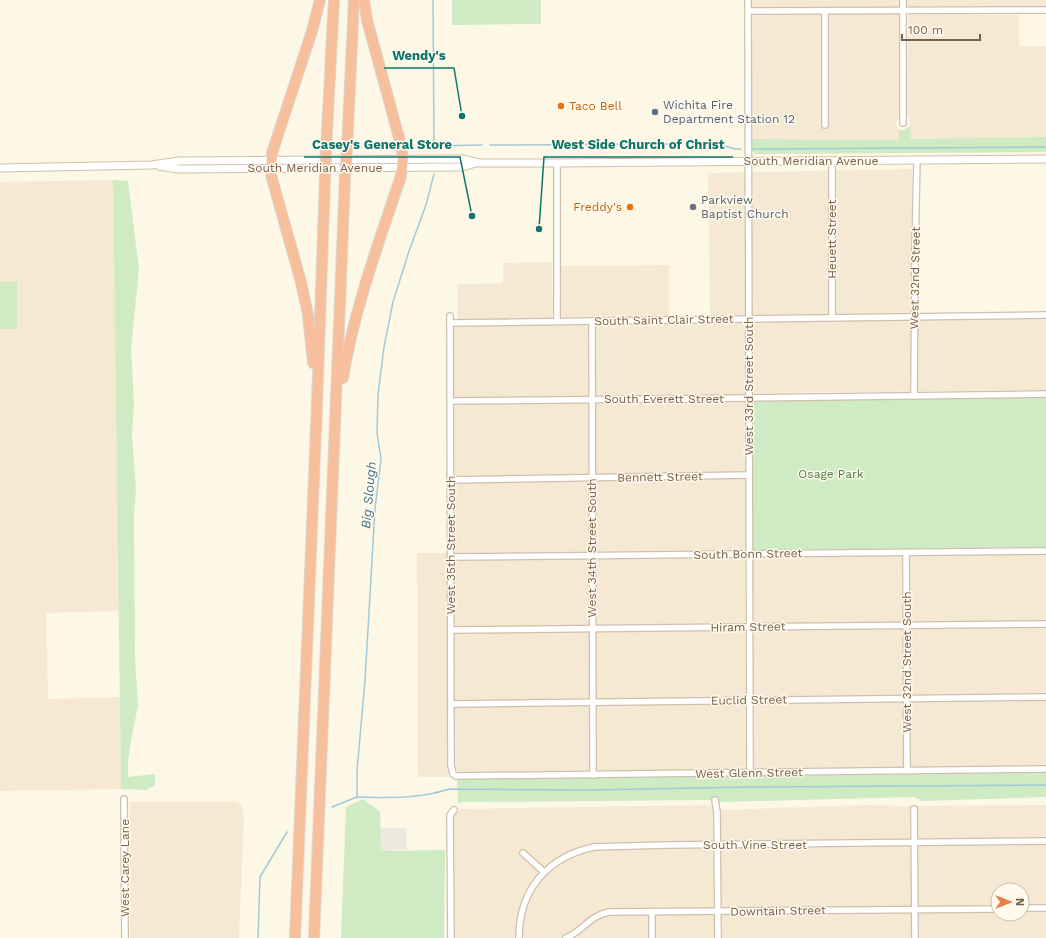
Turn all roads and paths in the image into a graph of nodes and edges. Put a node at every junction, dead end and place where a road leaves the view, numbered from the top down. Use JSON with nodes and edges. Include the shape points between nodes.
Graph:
{"nodes":[{"id":1,"x":320,"y":0,"type":"edge"},
{"id":2,"x":334,"y":0,"type":"edge"},
{"id":3,"x":354,"y":0,"type":"edge"},
{"id":4,"x":364,"y":0,"type":"edge"},
{"id":5,"x":748,"y":0,"type":"edge"},
{"id":6,"x":903,"y":0,"type":"edge"},
{"id":7,"x":903,"y":10,"type":"junction"},
{"id":8,"x":1046,"y":10,"type":"edge"},
{"id":9,"x":748,"y":11,"type":"junction"},
{"id":10,"x":825,"y":11,"type":"junction"},
{"id":11,"x":903,"y":123,"type":"dead end"},
{"id":12,"x":826,"y":125,"type":"dead end"},
{"id":13,"x":1046,"y":159,"type":"edge"},
{"id":14,"x":917,"y":160,"type":"junction"},
{"id":15,"x":748,"y":161,"type":"junction"},
{"id":16,"x":832,"y":161,"type":"junction"},
{"id":17,"x":403,"y":163,"type":"junction"},
{"id":18,"x":557,"y":163,"type":"junction"},
{"id":19,"x":272,"y":164,"type":"junction"},
{"id":20,"x":0,"y":168,"type":"edge"},
{"id":21,"x":1046,"y":315,"type":"edge"},
{"id":22,"x":450,"y":316,"type":"dead end"},
{"id":23,"x":914,"y":317,"type":"junction"},
{"id":24,"x":832,"y":318,"type":"junction"},
{"id":25,"x":749,"y":319,"type":"junction"},
{"id":26,"x":592,"y":321,"type":"junction"},
{"id":27,"x":557,"y":322,"type":"junction"},
{"id":28,"x":450,"y":323,"type":"junction"},
{"id":29,"x":1046,"y":394,"type":"edge"},
{"id":30,"x":914,"y":396,"type":"junction"},
{"id":31,"x":750,"y":398,"type":"junction"},
{"id":32,"x":592,"y":400,"type":"junction"},
{"id":33,"x":451,"y":401,"type":"junction"},
{"id":34,"x":317,"y":404,"type":"junction"},
{"id":35,"x":336,"y":425,"type":"junction"},
{"id":36,"x":750,"y":475,"type":"junction"},
{"id":37,"x":592,"y":478,"type":"junction"},
{"id":38,"x":450,"y":480,"type":"junction"},
{"id":39,"x":1046,"y":551,"type":"edge"},
{"id":40,"x":906,"y":553,"type":"junction"},
{"id":41,"x":750,"y":554,"type":"junction"},
{"id":42,"x":592,"y":556,"type":"junction"},
{"id":43,"x":451,"y":557,"type":"junction"},
{"id":44,"x":1046,"y":624,"type":"edge"},
{"id":45,"x":906,"y":625,"type":"junction"},
{"id":46,"x":750,"y":627,"type":"junction"},
{"id":47,"x":593,"y":629,"type":"junction"},
{"id":48,"x":451,"y":630,"type":"junction"},
{"id":49,"x":1046,"y":697,"type":"edge"},
{"id":50,"x":907,"y":698,"type":"junction"},
{"id":51,"x":750,"y":700,"type":"junction"},
{"id":52,"x":592,"y":702,"type":"junction"},
{"id":53,"x":451,"y":704,"type":"junction"},
{"id":54,"x":1046,"y":769,"type":"edge"},
{"id":55,"x":907,"y":771,"type":"junction"},
{"id":56,"x":750,"y":773,"type":"junction"},
{"id":57,"x":453,"y":774,"type":"joint"},
{"id":58,"x":593,"y":775,"type":"junction"},
{"id":59,"x":124,"y":799,"type":"dead end"},
{"id":60,"x":715,"y":800,"type":"dead end"},
{"id":61,"x":914,"y":808,"type":"dead end"},
{"id":62,"x":454,"y":810,"type":"dead end"},
{"id":63,"x":1046,"y":841,"type":"edge"},
{"id":64,"x":914,"y":842,"type":"junction"},
{"id":65,"x":717,"y":845,"type":"junction"},
{"id":66,"x":524,"y":853,"type":"dead end"},
{"id":67,"x":544,"y":872,"type":"junction"},
{"id":68,"x":1030,"y":908,"type":"edge"},
{"id":69,"x":1046,"y":908,"type":"edge"},
{"id":70,"x":915,"y":909,"type":"junction"},
{"id":71,"x":990,"y":909,"type":"edge"},
{"id":72,"x":652,"y":912,"type":"junction"},
{"id":73,"x":718,"y":912,"type":"junction"},
{"id":74,"x":125,"y":938,"type":"edge"},
{"id":75,"x":295,"y":938,"type":"edge"},
{"id":76,"x":314,"y":938,"type":"edge"},
{"id":77,"x":451,"y":938,"type":"edge"},
{"id":78,"x":519,"y":938,"type":"edge"},
{"id":79,"x":566,"y":938,"type":"edge"},
{"id":80,"x":652,"y":938,"type":"edge"},
{"id":81,"x":718,"y":938,"type":"edge"},
{"id":82,"x":915,"y":938,"type":"edge"}],
"edges":[{"from":1,"to":19,"type":"highway","via":[[272,153]]},
{"from":2,"to":34,"type":"highway","bridge":true},
{"from":3,"to":35,"type":"highway","bridge":true},
{"from":4,"to":17,"type":"highway","via":[[367,20],[401,145]]},
{"from":5,"to":9,"type":"street","name":"West 33rd Street South"},
{"from":6,"to":7,"type":"street"},
{"from":7,"to":8,"type":"street"},
{"from":7,"to":10,"type":"street"},
{"from":7,"to":11,"type":"street"},
{"from":9,"to":10,"type":"street"},
{"from":9,"to":15,"type":"street","name":"West 33rd Street South"},
{"from":10,"to":12,"type":"street"},
{"from":13,"to":14,"type":"main road","name":"South Meridian Avenue"},
{"from":14,"to":16,"type":"main road","name":"South Meridian Avenue"},
{"from":14,"to":23,"type":"street","name":"West 32nd Street"},
{"from":15,"to":16,"type":"main road","name":"South Meridian Avenue"},
{"from":15,"to":18,"type":"main road","name":"South Meridian Avenue"},
{"from":15,"to":25,"type":"street","name":"West 33rd Street South"},
{"from":16,"to":24,"type":"street","name":"Heuett Street"},
{"from":17,"to":18,"type":"main road","name":"South Meridian Avenue","via":[[462,159],[479,163]]},
{"from":17,"to":19,"type":"main road","name":"South Meridian Avenue"},
{"from":17,"to":35,"type":"highway","via":[[355,323],[346,360]]},
{"from":18,"to":27,"type":"street"},
{"from":19,"to":20,"type":"main road","name":"South Meridian Avenue","via":[[178,169],[151,165]]},
{"from":19,"to":34,"type":"highway","via":[[271,175],[308,315]]},
{"from":21,"to":23,"type":"street","name":"South Saint Clair Street"},
{"from":22,"to":28,"type":"street","name":"West 35th Street South"},
{"from":23,"to":24,"type":"street","name":"South Saint Clair Street"},
{"from":23,"to":30,"type":"street","name":"West 32nd Street"},
{"from":24,"to":25,"type":"street","name":"South Saint Clair Street"},
{"from":25,"to":26,"type":"street","name":"South Saint Clair Street"},
{"from":25,"to":31,"type":"street","name":"West 33rd Street South"},
{"from":26,"to":27,"type":"street","name":"South Saint Clair Street"},
{"from":26,"to":32,"type":"street","name":"West 34th Street South"},
{"from":27,"to":28,"type":"street","name":"South Saint Clair Street"},
{"from":28,"to":33,"type":"street","name":"West 35th Street South"},
{"from":29,"to":30,"type":"street","name":"South Everett Street"},
{"from":30,"to":31,"type":"street","name":"South Everett Street"},
{"from":31,"to":32,"type":"street","name":"South Everett Street"},
{"from":31,"to":36,"type":"street","name":"West 33rd Street South"},
{"from":32,"to":33,"type":"street","name":"South Everett Street"},
{"from":32,"to":37,"type":"street","name":"West 34th Street South"},
{"from":33,"to":38,"type":"street","name":"West 35th Street South"},
{"from":34,"to":75,"type":"highway"},
{"from":35,"to":76,"type":"highway"},
{"from":36,"to":37,"type":"street","name":"Bennett Street"},
{"from":36,"to":41,"type":"street","name":"West 33rd Street South"},
{"from":37,"to":38,"type":"street","name":"Bennett Street"},
{"from":37,"to":42,"type":"street","name":"West 34th Street South"},
{"from":38,"to":43,"type":"street","name":"West 35th Street South"},
{"from":39,"to":40,"type":"street","name":"South Bonn Street"},
{"from":40,"to":41,"type":"street","name":"South Bonn Street"},
{"from":40,"to":45,"type":"street","name":"West 32nd Street South"},
{"from":41,"to":42,"type":"street","name":"South Bonn Street"},
{"from":41,"to":46,"type":"street","name":"West 33rd Street South"},
{"from":42,"to":43,"type":"street","name":"South Bonn Street"},
{"from":42,"to":47,"type":"street","name":"West 34th Street South"},
{"from":43,"to":48,"type":"street","name":"West 35th Street South"},
{"from":44,"to":45,"type":"street","name":"Hiram Street"},
{"from":45,"to":46,"type":"street","name":"Hiram Street"},
{"from":45,"to":50,"type":"street","name":"West 32nd Street South"},
{"from":46,"to":47,"type":"street","name":"Hiram Street"},
{"from":46,"to":51,"type":"street","name":"West 33rd Street South"},
{"from":47,"to":48,"type":"street","name":"Hiram Street"},
{"from":47,"to":52,"type":"street","name":"West 34th Street South"},
{"from":48,"to":53,"type":"street","name":"West 35th Street South"},
{"from":49,"to":50,"type":"street","name":"Euclid Street"},
{"from":50,"to":51,"type":"street","name":"Euclid Street"},
{"from":50,"to":55,"type":"street","name":"West 32nd Street South"},
{"from":51,"to":52,"type":"street","name":"Euclid Street"},
{"from":51,"to":56,"type":"street","name":"West 33rd Street South"},
{"from":52,"to":53,"type":"street","name":"Euclid Street"},
{"from":52,"to":58,"type":"street","name":"West 34th Street South"},
{"from":53,"to":57,"type":"street","name":"West 35th Street South"},
{"from":54,"to":55,"type":"street","name":"West Glenn Street"},
{"from":55,"to":56,"type":"street","name":"West Glenn Street"},
{"from":56,"to":58,"type":"street","name":"West Glenn Street"},
{"from":57,"to":58,"type":"street","name":"West Glenn Street"},
{"from":59,"to":74,"type":"street","name":"West Carey Lane"},
{"from":60,"to":65,"type":"street"},
{"from":61,"to":64,"type":"street"},
{"from":62,"to":77,"type":"street","via":[[450,815]]},
{"from":63,"to":64,"type":"street","name":"South Vine Street"},
{"from":64,"to":65,"type":"street","name":"South Vine Street"},
{"from":64,"to":70,"type":"street"},
{"from":65,"to":67,"type":"street","name":"South Vine Street","via":[[601,846],[567,855]]},
{"from":65,"to":73,"type":"street"},
{"from":66,"to":67,"type":"street"},
{"from":67,"to":78,"type":"street","name":"South Vine Street","via":[[523,907]]},
{"from":68,"to":69,"type":"street"},
{"from":70,"to":71,"type":"street","name":"Downtain Street"},
{"from":70,"to":73,"type":"street","name":"Downtain Street"},
{"from":70,"to":82,"type":"street"},
{"from":72,"to":73,"type":"street","name":"Downtain Street"},
{"from":72,"to":79,"type":"street","name":"Downtain Street","via":[[600,914]]},
{"from":72,"to":80,"type":"street"},
{"from":73,"to":81,"type":"street"}]}
